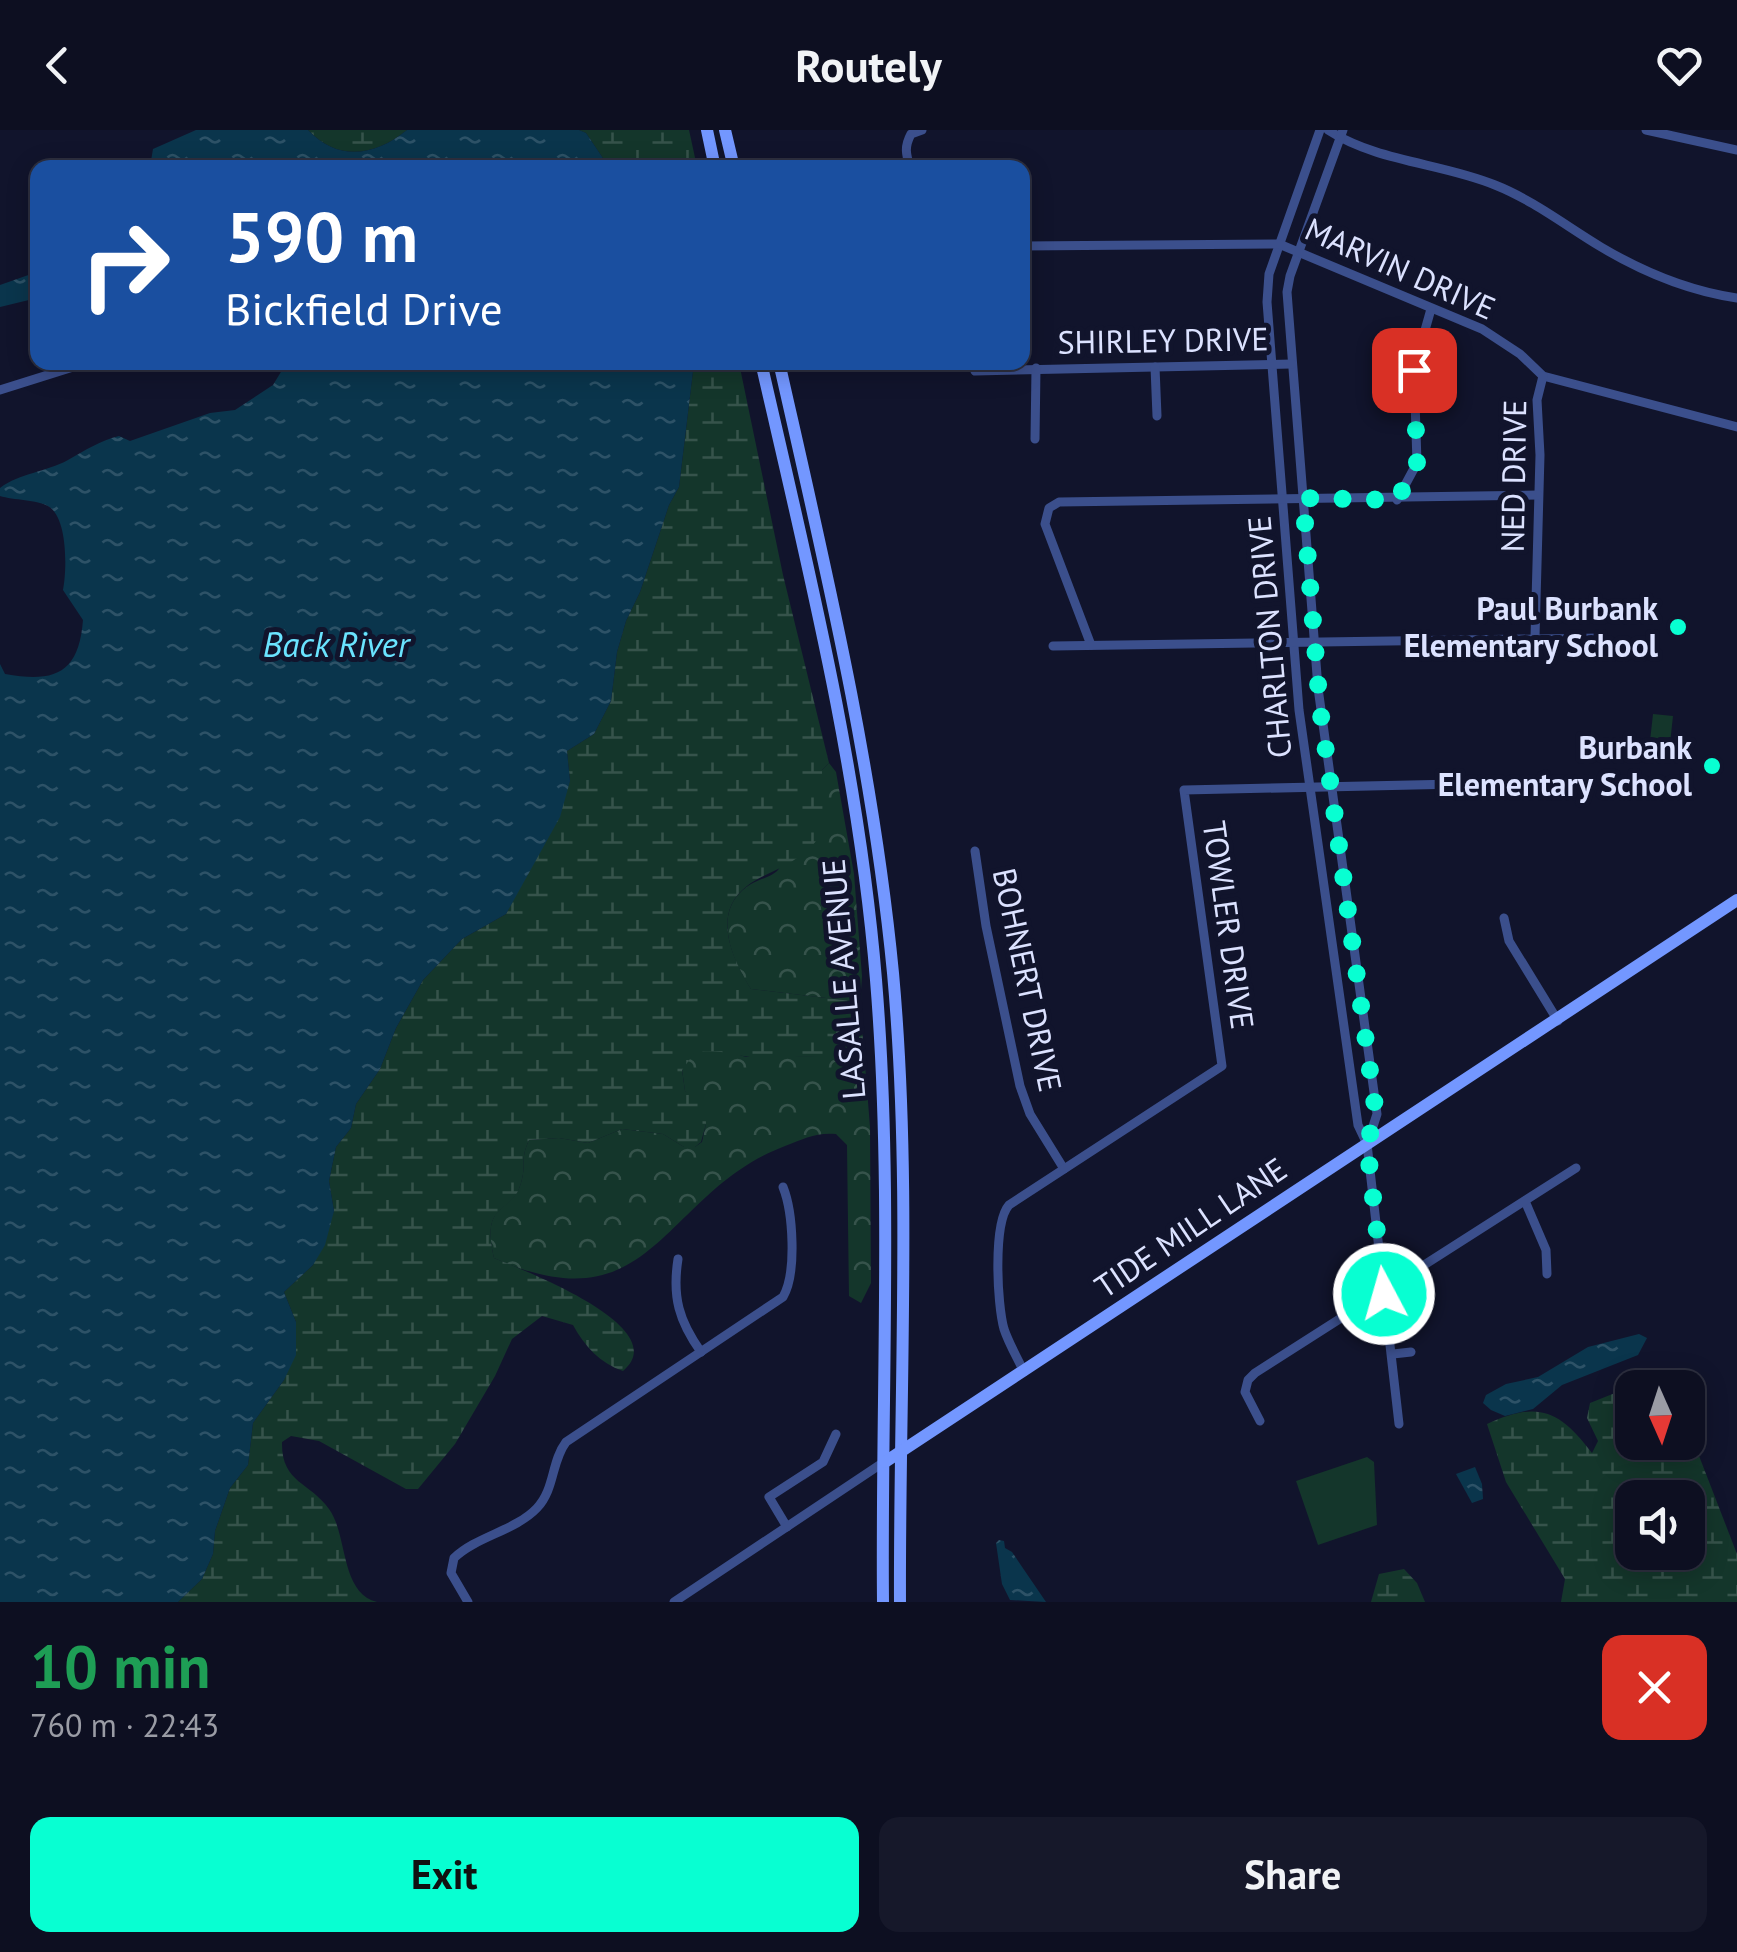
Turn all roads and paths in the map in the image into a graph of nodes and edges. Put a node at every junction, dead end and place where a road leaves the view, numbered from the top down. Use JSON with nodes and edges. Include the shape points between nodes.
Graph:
{"nodes":[{"id":1,"x":707,"y":130,"type":"edge"},
{"id":2,"x":725,"y":130,"type":"edge"},
{"id":3,"x":922,"y":130,"type":"edge"},
{"id":4,"x":1324,"y":130,"type":"edge"},
{"id":5,"x":1646,"y":130,"type":"edge"},
{"id":6,"x":1341,"y":134,"type":"edge"},
{"id":7,"x":1737,"y":150,"type":"edge"},
{"id":8,"x":714,"y":160,"type":"edge"},
{"id":9,"x":732,"y":160,"type":"edge"},
{"id":10,"x":908,"y":160,"type":"edge"},
{"id":11,"x":1279,"y":244,"type":"junction"},
{"id":12,"x":1030,"y":246,"type":"edge"},
{"id":13,"x":1299,"y":252,"type":"junction"},
{"id":14,"x":1737,"y":298,"type":"edge"},
{"id":15,"x":1430,"y":309,"type":"junction"},
{"id":16,"x":1292,"y":364,"type":"junction"},
{"id":17,"x":1272,"y":365,"type":"junction"},
{"id":18,"x":1154,"y":367,"type":"junction"},
{"id":19,"x":1030,"y":368,"type":"edge"},
{"id":20,"x":1036,"y":368,"type":"junction"},
{"id":21,"x":64,"y":370,"type":"edge"},
{"id":22,"x":763,"y":370,"type":"edge"},
{"id":23,"x":781,"y":370,"type":"edge"},
{"id":24,"x":1544,"y":376,"type":"junction"},
{"id":25,"x":0,"y":390,"type":"edge"},
{"id":26,"x":1157,"y":416,"type":"dead end"},
{"id":27,"x":1737,"y":427,"type":"edge"},
{"id":28,"x":1035,"y":439,"type":"dead end"},
{"id":29,"x":1538,"y":496,"type":"junction"},
{"id":30,"x":1282,"y":498,"type":"junction"},
{"id":31,"x":1303,"y":498,"type":"junction"},
{"id":32,"x":1397,"y":500,"type":"junction"},
{"id":33,"x":1535,"y":638,"type":"junction"},
{"id":34,"x":1602,"y":638,"type":"dead end"},
{"id":35,"x":1314,"y":641,"type":"junction"},
{"id":36,"x":1293,"y":642,"type":"junction"},
{"id":37,"x":1091,"y":645,"type":"junction"},
{"id":38,"x":1053,"y":646,"type":"dead end"},
{"id":39,"x":1551,"y":782,"type":"dead end"},
{"id":40,"x":1331,"y":786,"type":"junction"},
{"id":41,"x":1310,"y":787,"type":"junction"},
{"id":42,"x":976,"y":851,"type":"dead end"},
{"id":43,"x":1737,"y":900,"type":"edge"},
{"id":44,"x":1504,"y":918,"type":"dead end"},
{"id":45,"x":1558,"y":1021,"type":"junction"},
{"id":46,"x":1367,"y":1144,"type":"junction"},
{"id":47,"x":1576,"y":1168,"type":"dead end"},
{"id":48,"x":1064,"y":1169,"type":"junction"},
{"id":49,"x":783,"y":1187,"type":"dead end"},
{"id":50,"x":1525,"y":1201,"type":"junction"},
{"id":51,"x":678,"y":1259,"type":"dead end"},
{"id":52,"x":1547,"y":1274,"type":"dead end"},
{"id":53,"x":1384,"y":1294,"type":"junction"},
{"id":54,"x":701,"y":1352,"type":"junction"},
{"id":55,"x":1411,"y":1352,"type":"dead end"},
{"id":56,"x":1393,"y":1354,"type":"junction"},
{"id":57,"x":1024,"y":1372,"type":"junction"},
{"id":58,"x":1260,"y":1421,"type":"dead end"},
{"id":59,"x":1399,"y":1424,"type":"dead end"},
{"id":60,"x":836,"y":1434,"type":"dead end"},
{"id":61,"x":903,"y":1452,"type":"junction"},
{"id":62,"x":885,"y":1462,"type":"junction"},
{"id":63,"x":787,"y":1527,"type":"junction"},
{"id":64,"x":468,"y":1602,"type":"edge"},
{"id":65,"x":674,"y":1602,"type":"edge"},
{"id":66,"x":883,"y":1602,"type":"edge"},
{"id":67,"x":900,"y":1602,"type":"edge"}],
"edges":[{"from":1,"to":8,"type":"main road"},
{"from":2,"to":9,"type":"main road"},
{"from":3,"to":10,"type":"street","via":[[911,134]]},
{"from":4,"to":6,"type":"street"},
{"from":4,"to":11,"type":"street","name":"CHARLTON DRIVE"},
{"from":5,"to":7,"type":"street"},
{"from":6,"to":13,"type":"street","name":"CHARLTON DRIVE"},
{"from":6,"to":14,"type":"street","via":[[1496,185],[1642,268]]},
{"from":11,"to":12,"type":"street","name":"MARVIN DRIVE"},
{"from":11,"to":13,"type":"street","name":"MARVIN DRIVE"},
{"from":11,"to":17,"type":"street","name":"CHARLTON DRIVE","via":[[1266,288]]},
{"from":13,"to":15,"type":"street","name":"MARVIN DRIVE"},
{"from":13,"to":16,"type":"street","name":"CHARLTON DRIVE","via":[[1288,287]]},
{"from":15,"to":24,"type":"street","name":"MARVIN DRIVE","via":[[1482,328]]},
{"from":15,"to":32,"type":"street","via":[[1414,370],[1417,463]]},
{"from":16,"to":17,"type":"street","name":"SHIRLEY DRIVE"},
{"from":16,"to":31,"type":"street","name":"CHARLTON DRIVE"},
{"from":17,"to":18,"type":"street","name":"SHIRLEY DRIVE"},
{"from":17,"to":30,"type":"street","name":"CHARLTON DRIVE"},
{"from":18,"to":20,"type":"street","name":"SHIRLEY DRIVE"},
{"from":18,"to":26,"type":"street"},
{"from":19,"to":20,"type":"street","name":"SHIRLEY DRIVE"},
{"from":20,"to":28,"type":"street"},
{"from":21,"to":25,"type":"street"},
{"from":22,"to":62,"type":"main road","name":"LASALLE AVENUE","via":[[832,679],[865,873],[882,1080]]},
{"from":23,"to":61,"type":"main road","name":"LASALLE AVENUE","via":[[861,734],[882,869],[900,1112]]},
{"from":24,"to":27,"type":"street","name":"MARVIN DRIVE"},
{"from":24,"to":29,"type":"street","name":"NED DRIVE","via":[[1537,400]]},
{"from":29,"to":32,"type":"street"},
{"from":29,"to":33,"type":"street","name":"NED DRIVE"},
{"from":30,"to":31,"type":"street"},
{"from":30,"to":36,"type":"street","name":"CHARLTON DRIVE"},
{"from":30,"to":37,"type":"street","via":[[1054,504],[1045,524]]},
{"from":31,"to":32,"type":"street"},
{"from":31,"to":35,"type":"street","name":"CHARLTON DRIVE"},
{"from":33,"to":34,"type":"street"},
{"from":33,"to":35,"type":"street"},
{"from":35,"to":36,"type":"street"},
{"from":35,"to":40,"type":"street","name":"CHARLTON DRIVE"},
{"from":36,"to":37,"type":"street"},
{"from":36,"to":41,"type":"street","name":"CHARLTON DRIVE"},
{"from":37,"to":38,"type":"street"},
{"from":39,"to":40,"type":"street","name":"TOWLER DRIVE"},
{"from":40,"to":41,"type":"street","name":"TOWLER DRIVE"},
{"from":40,"to":46,"type":"street","name":"CHARLTON DRIVE","via":[[1376,1114]]},
{"from":41,"to":46,"type":"street","name":"CHARLTON DRIVE","via":[[1358,1125]]},
{"from":41,"to":48,"type":"street","name":"TOWLER DRIVE","via":[[1184,790],[1222,1066]]},
{"from":42,"to":48,"type":"street","name":"BOHNERT DRIVE","via":[[1020,1086]]},
{"from":43,"to":45,"type":"main road","name":"TIDE MILL LANE"},
{"from":44,"to":45,"type":"street","via":[[1508,942]]},
{"from":45,"to":46,"type":"main road","name":"TIDE MILL LANE"},
{"from":46,"to":53,"type":"street","name":"CHARLTON DRIVE"},
{"from":46,"to":57,"type":"main road","name":"TIDE MILL LANE"},
{"from":47,"to":50,"type":"street"},
{"from":48,"to":57,"type":"street","name":"TOWLER DRIVE","via":[[1002,1214],[1003,1324]]},
{"from":49,"to":54,"type":"street","via":[[790,1205],[788,1289]]},
{"from":50,"to":52,"type":"street","via":[[1546,1250]]},
{"from":50,"to":53,"type":"street"},
{"from":51,"to":54,"type":"street","via":[[678,1311]]},
{"from":53,"to":56,"type":"street","name":"CHARLTON DRIVE"},
{"from":53,"to":58,"type":"street","via":[[1248,1380],[1246,1392]]},
{"from":54,"to":64,"type":"street","via":[[576,1434],[560,1450],[537,1508],[454,1558],[451,1573]]},
{"from":55,"to":56,"type":"street"},
{"from":56,"to":59,"type":"street","name":"CHARLTON DRIVE"},
{"from":57,"to":61,"type":"main road","name":"TIDE MILL LANE"},
{"from":60,"to":63,"type":"street","via":[[823,1462],[768,1497]]},
{"from":61,"to":62,"type":"main road","name":"TIDE MILL LANE"},
{"from":61,"to":67,"type":"main road","name":"LASALLE AVENUE"},
{"from":62,"to":63,"type":"street","name":"TIDE MILL LANE"},
{"from":62,"to":66,"type":"main road","name":"LASALLE AVENUE"},
{"from":63,"to":65,"type":"street","name":"TIDE MILL LANE"}]}
